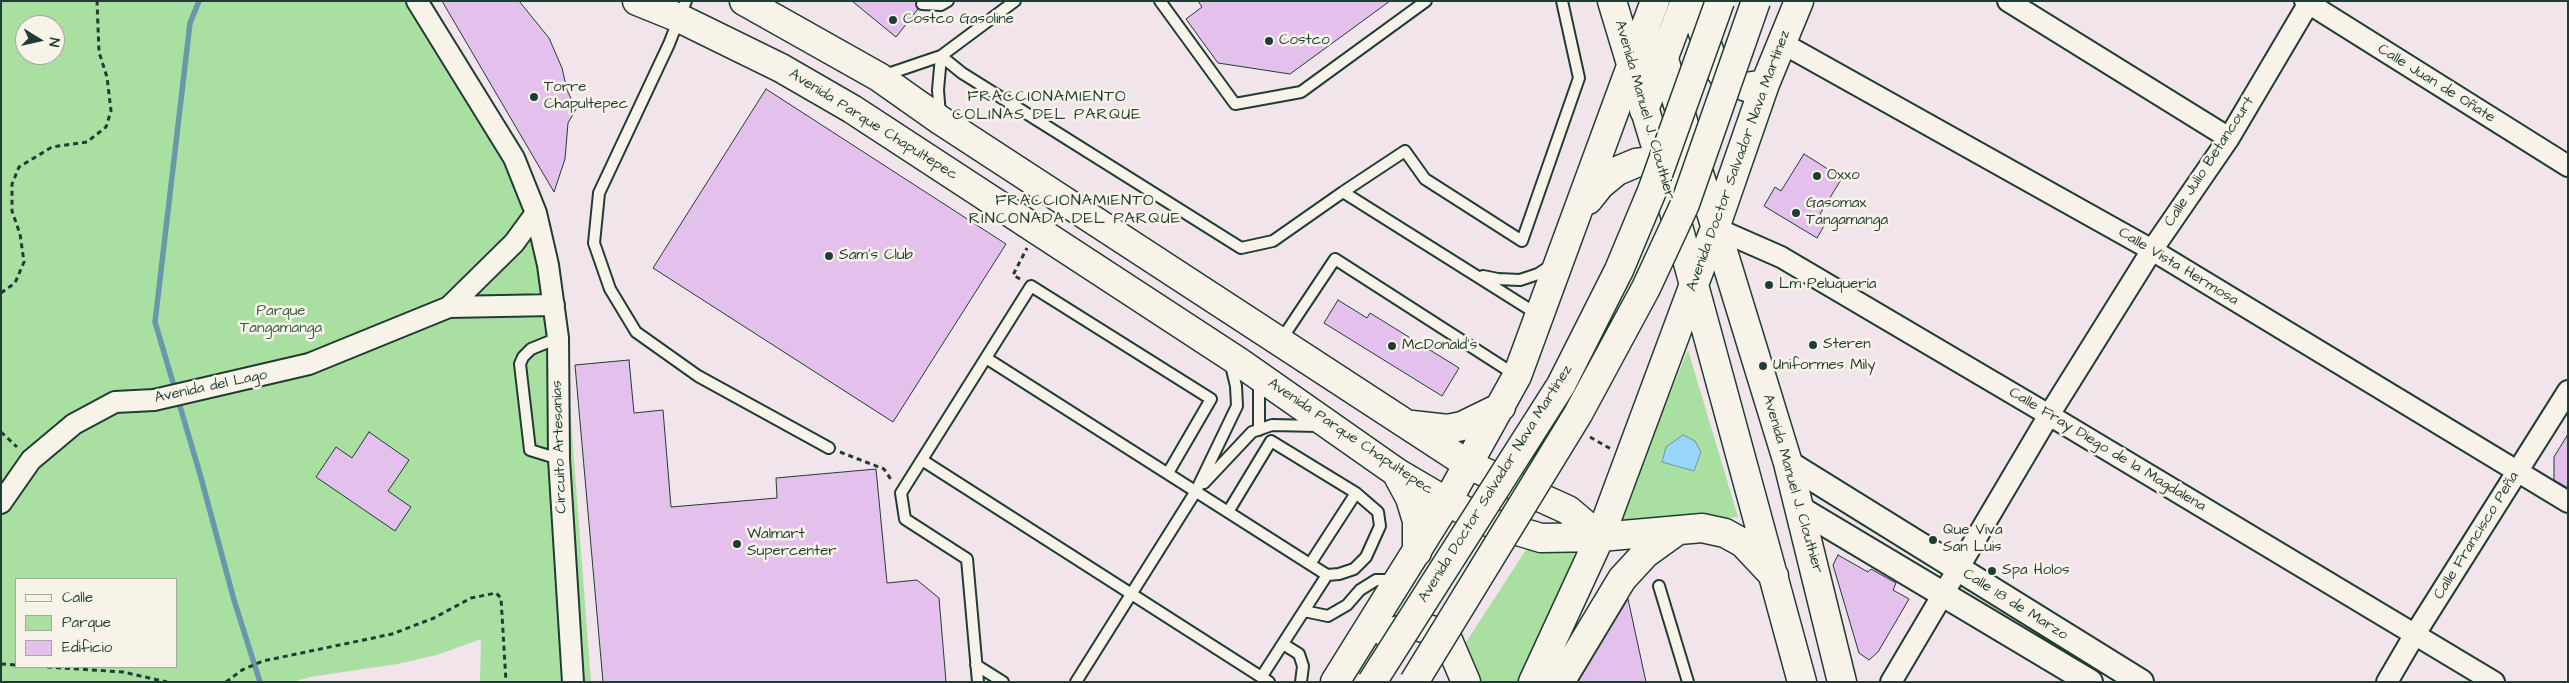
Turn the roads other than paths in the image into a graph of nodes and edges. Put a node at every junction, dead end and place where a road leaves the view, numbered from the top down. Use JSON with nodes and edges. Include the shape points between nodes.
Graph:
{"nodes":[{"id":1,"x":417,"y":1,"type":"edge"},
{"id":2,"x":637,"y":1,"type":"edge"},
{"id":3,"x":744,"y":1,"type":"edge"},
{"id":4,"x":948,"y":1,"type":"edge"},
{"id":5,"x":1015,"y":1,"type":"edge"},
{"id":6,"x":1160,"y":1,"type":"edge"},
{"id":7,"x":1426,"y":1,"type":"edge"},
{"id":8,"x":1562,"y":1,"type":"edge"},
{"id":9,"x":1612,"y":1,"type":"edge"},
{"id":10,"x":1685,"y":1,"type":"edge"},
{"id":11,"x":1700,"y":1,"type":"edge"},
{"id":12,"x":1720,"y":1,"type":"edge"},
{"id":13,"x":1756,"y":1,"type":"edge"},
{"id":14,"x":1799,"y":1,"type":"edge"},
{"id":15,"x":2008,"y":1,"type":"edge"},
{"id":16,"x":2308,"y":2,"type":"edge"},
{"id":17,"x":922,"y":4,"type":"dead end"},
{"id":18,"x":1651,"y":6,"type":"edge"},
{"id":19,"x":683,"y":10,"type":"edge"},
{"id":20,"x":778,"y":12,"type":"edge"},
{"id":21,"x":1782,"y":43,"type":"junction"},
{"id":22,"x":941,"y":56,"type":"junction"},
{"id":23,"x":1663,"y":58,"type":"junction"},
{"id":24,"x":1632,"y":67,"type":"junction"},
{"id":25,"x":880,"y":77,"type":"junction"},
{"id":26,"x":1765,"y":84,"type":"junction"},
{"id":27,"x":1644,"y":110,"type":"junction"},
{"id":28,"x":940,"y":120,"type":"junction"},
{"id":29,"x":2229,"y":138,"type":"junction"},
{"id":30,"x":1660,"y":160,"type":"junction"},
{"id":31,"x":1698,"y":163,"type":"junction"},
{"id":32,"x":2568,"y":166,"type":"edge"},
{"id":33,"x":1343,"y":192,"type":"junction"},
{"id":34,"x":1580,"y":211,"type":"junction"},
{"id":35,"x":536,"y":213,"type":"junction"},
{"id":36,"x":1716,"y":228,"type":"junction"},
{"id":37,"x":2152,"y":250,"type":"junction"},
{"id":38,"x":1562,"y":257,"type":"junction"},
{"id":39,"x":1474,"y":275,"type":"junction"},
{"id":40,"x":1693,"y":286,"type":"junction"},
{"id":41,"x":554,"y":305,"type":"junction"},
{"id":42,"x":449,"y":307,"type":"junction"},
{"id":43,"x":1540,"y":316,"type":"junction"},
{"id":44,"x":1246,"y":318,"type":"junction"},
{"id":45,"x":558,"y":338,"type":"junction"},
{"id":46,"x":1281,"y":340,"type":"junction"},
{"id":47,"x":1229,"y":356,"type":"junction"},
{"id":48,"x":986,"y":358,"type":"junction"},
{"id":49,"x":1259,"y":376,"type":"junction"},
{"id":50,"x":1518,"y":376,"type":"junction"},
{"id":51,"x":2568,"y":391,"type":"edge"},
{"id":52,"x":1501,"y":407,"type":"junction"},
{"id":53,"x":2049,"y":415,"type":"junction"},
{"id":54,"x":1409,"y":425,"type":"junction"},
{"id":55,"x":1334,"y":427,"type":"junction"},
{"id":56,"x":1259,"y":430,"type":"junction"},
{"id":57,"x":829,"y":448,"type":"road end"},
{"id":58,"x":559,"y":459,"type":"junction"},
{"id":59,"x":922,"y":460,"type":"junction"},
{"id":60,"x":1788,"y":463,"type":"junction"},
{"id":61,"x":1469,"y":465,"type":"junction"},
{"id":62,"x":1396,"y":472,"type":"junction"},
{"id":63,"x":2518,"y":472,"type":"junction"},
{"id":64,"x":1168,"y":474,"type":"junction"},
{"id":65,"x":1196,"y":491,"type":"junction"},
{"id":66,"x":1356,"y":493,"type":"junction"},
{"id":67,"x":1447,"y":502,"type":"junction"},
{"id":68,"x":2568,"y":502,"type":"edge"},
{"id":69,"x":1,"y":503,"type":"edge"},
{"id":70,"x":1802,"y":510,"type":"junction"},
{"id":71,"x":1228,"y":512,"type":"junction"},
{"id":72,"x":1677,"y":530,"type":"junction"},
{"id":73,"x":1600,"y":537,"type":"junction"},
{"id":74,"x":1417,"y":552,"type":"junction"},
{"id":75,"x":1310,"y":564,"type":"junction"},
{"id":76,"x":1958,"y":569,"type":"junction"},
{"id":77,"x":1326,"y":574,"type":"junction"},
{"id":78,"x":1774,"y":576,"type":"junction"},
{"id":79,"x":1400,"y":580,"type":"junction"},
{"id":80,"x":1659,"y":586,"type":"dead end"},
{"id":81,"x":1943,"y":593,"type":"junction"},
{"id":82,"x":1132,"y":594,"type":"junction"},
{"id":83,"x":1304,"y":611,"type":"junction"},
{"id":84,"x":2415,"y":634,"type":"junction"},
{"id":85,"x":1283,"y":644,"type":"junction"},
{"id":86,"x":976,"y":665,"type":"junction"},
{"id":87,"x":1265,"y":679,"type":"edge"},
{"id":88,"x":574,"y":682,"type":"edge"},
{"id":89,"x":978,"y":682,"type":"edge"},
{"id":90,"x":1003,"y":682,"type":"edge"},
{"id":91,"x":1076,"y":682,"type":"edge"},
{"id":92,"x":1301,"y":682,"type":"edge"},
{"id":93,"x":1335,"y":682,"type":"edge"},
{"id":94,"x":1344,"y":682,"type":"edge"},
{"id":95,"x":1372,"y":682,"type":"edge"},
{"id":96,"x":1414,"y":682,"type":"edge"},
{"id":97,"x":1466,"y":682,"type":"edge"},
{"id":98,"x":1532,"y":682,"type":"edge"},
{"id":99,"x":1560,"y":682,"type":"edge"},
{"id":100,"x":1688,"y":682,"type":"edge"},
{"id":101,"x":1802,"y":682,"type":"edge"},
{"id":102,"x":1842,"y":682,"type":"edge"},
{"id":103,"x":1891,"y":682,"type":"edge"},
{"id":104,"x":2090,"y":682,"type":"edge"},
{"id":105,"x":2141,"y":682,"type":"edge"},
{"id":106,"x":2387,"y":682,"type":"edge"},
{"id":107,"x":2494,"y":682,"type":"edge"}],
"edges":[{"from":1,"to":35,"type":"street","name":"Circuito Artesanías","via":[[514,158]]},
{"from":2,"to":19,"type":"main road","name":"Avenida Parque Chapultepec"},
{"from":3,"to":20,"type":"main road"},
{"from":4,"to":17,"type":"lane","via":[[941,5]]},
{"from":5,"to":22,"type":"lane"},
{"from":6,"to":7,"type":"lane","via":[[1235,104],[1301,92]]},
{"from":8,"to":33,"type":"lane","via":[[1579,78],[1522,241],[1424,179],[1405,151]]},
{"from":9,"to":24,"type":"main road","name":"Avenida Manuel J. Clouthier"},
{"from":10,"to":23,"type":"main road"},
{"from":11,"to":26,"type":"main road","via":[[1700,24],[1712,59],[1724,78],[1746,87]]},
{"from":12,"to":95,"type":"main road","name":"Avenida Doctor Salvador Nava Martínez","bridge":true,"via":[[1652,191],[1619,270],[1561,385]]},
{"from":13,"to":96,"type":"main road","name":"Avenida Doctor Salvador Nava Martínez","bridge":true,"via":[[1685,204],[1646,288],[1578,414]]},
{"from":14,"to":21,"type":"main road","name":"Avenida Doctor Salvador Nava Martínez"},
{"from":15,"to":29,"type":"street"},
{"from":16,"to":29,"type":"street","name":"Calle Julio Betancourt"},
{"from":16,"to":32,"type":"street","name":"Calle Juan de Oñate"},
{"from":18,"to":23,"type":"main road","name":"Avenida Manuel J. Clouthier"},
{"from":18,"to":24,"type":"main road","name":"Avenida Doctor Salvador Nava Martínez"},
{"from":19,"to":47,"type":"main road","name":"Avenida Parque Chapultepec","via":[[852,109]]},
{"from":19,"to":57,"type":"lane","via":[[598,193],[594,243],[610,290],[636,332],[698,376]]},
{"from":20,"to":25,"type":"main road"},
{"from":21,"to":26,"type":"main road","name":"Avenida Doctor Salvador Nava Martínez"},
{"from":21,"to":37,"type":"street","name":"Calle Vista Hermosa"},
{"from":22,"to":25,"type":"lane"},
{"from":22,"to":28,"type":"lane"},
{"from":22,"to":33,"type":"lane","via":[[962,73],[1240,248],[1273,241]]},
{"from":23,"to":27,"type":"main road"},
{"from":23,"to":31,"type":"main road","name":"Avenida Manuel J. Clouthier"},
{"from":24,"to":27,"type":"main road","name":"Avenida Manuel J. Clouthier"},
{"from":24,"to":34,"type":"main road","name":"Avenida Doctor Salvador Nava Martínez"},
{"from":25,"to":28,"type":"main road"},
{"from":26,"to":36,"type":"main road","name":"Avenida Doctor Salvador Nava Martínez"},
{"from":27,"to":30,"type":"main road","name":"Avenida Manuel J. Clouthier"},
{"from":28,"to":44,"type":"main road"},
{"from":29,"to":37,"type":"street","name":"Calle Julio Betancourt"},
{"from":30,"to":31,"type":"main road"},
{"from":30,"to":34,"type":"main road","via":[[1636,163],[1617,171]]},
{"from":30,"to":40,"type":"main road","name":"Avenida Manuel J. Clouthier"},
{"from":31,"to":36,"type":"main road","name":"Avenida Manuel J. Clouthier"},
{"from":33,"to":39,"type":"lane"},
{"from":34,"to":38,"type":"main road","name":"Avenida Doctor Salvador Nava Martínez"},
{"from":35,"to":41,"type":"street","name":"Circuito Artesanías"},
{"from":35,"to":42,"type":"street","name":"Avenida del Lago","via":[[514,243]]},
{"from":36,"to":40,"type":"main road","name":"Avenida Doctor Salvador Nava Martínez"},
{"from":36,"to":53,"type":"street","name":"Calle Fray Diego de la Magdalena","via":[[1781,257]]},
{"from":36,"to":60,"type":"main road","name":"Avenida Manuel J. Clouthier"},
{"from":37,"to":53,"type":"street","name":"Calle Julio Betancourt"},
{"from":37,"to":63,"type":"street","name":"Calle Vista Hermosa"},
{"from":38,"to":39,"type":"lane","via":[[1538,274],[1520,280]]},
{"from":38,"to":43,"type":"main road","name":"Avenida Doctor Salvador Nava Martínez"},
{"from":39,"to":43,"type":"lane"},
{"from":40,"to":73,"type":"main road","name":"Avenida Doctor Salvador Nava Martínez"},
{"from":40,"to":78,"type":"main road","name":"Avenida Manuel J. Clouthier"},
{"from":41,"to":42,"type":"street","name":"Avenida del Lago"},
{"from":41,"to":45,"type":"street","name":"Circuito Artesanías"},
{"from":42,"to":69,"type":"street","name":"Avenida del Lago","via":[[309,364],[154,400],[115,402],[74,424],[31,460]]},
{"from":43,"to":50,"type":"main road","name":"Avenida Doctor Salvador Nava Martínez"},
{"from":44,"to":46,"type":"main road"},
{"from":44,"to":49,"type":"main road","via":[[1256,333],[1260,349]]},
{"from":45,"to":58,"type":"street","name":"Circuito Artesanías"},
{"from":45,"to":58,"type":"lane","via":[[531,349],[520,364],[530,450]]},
{"from":46,"to":50,"type":"lane","via":[[1335,259]]},
{"from":46,"to":54,"type":"main road"},
{"from":47,"to":49,"type":"main road","name":"Avenida Parque Chapultepec"},
{"from":47,"to":65,"type":"lane","via":[[1237,406]]},
{"from":48,"to":59,"type":"lane"},
{"from":48,"to":64,"type":"lane"},
{"from":48,"to":64,"type":"lane","via":[[1031,286],[1211,399]]},
{"from":49,"to":55,"type":"main road","name":"Avenida Parque Chapultepec"},
{"from":49,"to":56,"type":"lane"},
{"from":50,"to":52,"type":"main road","name":"Avenida Doctor Salvador Nava Martínez"},
{"from":51,"to":63,"type":"street","name":"Calle Francisco Peña"},
{"from":52,"to":54,"type":"main road","via":[[1462,426],[1448,429]]},
{"from":52,"to":61,"type":"main road","name":"Avenida Doctor Salvador Nava Martínez"},
{"from":53,"to":76,"type":"street","name":"Calle Julio Betancourt"},
{"from":53,"to":84,"type":"street","name":"Calle Fray Diego de la Magdalena"},
{"from":54,"to":61,"type":"main road"},
{"from":55,"to":56,"type":"lane","via":[[1272,425]]},
{"from":55,"to":62,"type":"main road","name":"Avenida Parque Chapultepec"},
{"from":56,"to":65,"type":"lane","via":[[1252,432]]},
{"from":58,"to":88,"type":"street","name":"Circuito Artesanías"},
{"from":59,"to":82,"type":"lane"},
{"from":59,"to":86,"type":"lane","via":[[901,493],[905,519],[968,559]]},
{"from":60,"to":70,"type":"main road","name":"Avenida Manuel J. Clouthier"},
{"from":60,"to":76,"type":"street","name":"Calle 18 de Marzo"},
{"from":61,"to":67,"type":"main road","name":"Avenida Doctor Salvador Nava Martínez"},
{"from":61,"to":73,"type":"main road","via":[[1568,510]]},
{"from":62,"to":67,"type":"main road","name":"Avenida Parque Chapultepec"},
{"from":62,"to":74,"type":"main road","via":[[1410,498],[1417,521]]},
{"from":63,"to":68,"type":"street","name":"Calle Vista Hermosa"},
{"from":63,"to":84,"type":"street","name":"Calle Francisco Peña"},
{"from":64,"to":65,"type":"lane"},
{"from":65,"to":71,"type":"lane"},
{"from":65,"to":82,"type":"lane"},
{"from":66,"to":71,"type":"lane","via":[[1271,441]]},
{"from":66,"to":75,"type":"lane"},
{"from":66,"to":77,"type":"lane","via":[[1378,512],[1380,526],[1366,557],[1354,569]]},
{"from":67,"to":73,"type":"main road","name":"Avenida Parque Chapultepec","via":[[1491,523],[1541,538]]},
{"from":67,"to":74,"type":"main road","name":"Avenida Doctor Salvador Nava Martínez"},
{"from":70,"to":81,"type":"street","name":"Calle 18 de Marzo"},
{"from":70,"to":102,"type":"main road","name":"Avenida Manuel J. Clouthier"},
{"from":71,"to":75,"type":"lane"},
{"from":72,"to":73,"type":"main road","name":"Avenida Parque Chapultepec"},
{"from":72,"to":78,"type":"main road","name":"Avenida Parque Chapultepec","via":[[1702,528],[1725,533],[1743,543]]},
{"from":72,"to":99,"type":"main road","via":[[1644,554],[1622,579]]},
{"from":73,"to":98,"type":"main road","name":"Avenida Doctor Salvador Nava Martínez"},
{"from":74,"to":79,"type":"main road","name":"Avenida Doctor Salvador Nava Martínez"},
{"from":75,"to":77,"type":"lane"},
{"from":76,"to":81,"type":"street","name":"Calle Julio Betancourt"},
{"from":76,"to":105,"type":"street","name":"Calle 18 de Marzo"},
{"from":77,"to":83,"type":"lane"},
{"from":78,"to":101,"type":"main road","name":"Avenida Manuel J. Clouthier"},
{"from":79,"to":83,"type":"lane","via":[[1376,580],[1360,590],[1347,605],[1328,616]]},
{"from":79,"to":93,"type":"main road","name":"Avenida Doctor Salvador Nava Martínez"},
{"from":80,"to":100,"type":"lane"},
{"from":81,"to":103,"type":"street","name":"Calle Julio Betancourt"},
{"from":81,"to":104,"type":"street","name":"Calle 18 de Marzo"},
{"from":82,"to":87,"type":"lane"},
{"from":82,"to":91,"type":"lane"},
{"from":83,"to":85,"type":"lane"},
{"from":84,"to":106,"type":"street","name":"Calle Francisco Peña"},
{"from":84,"to":107,"type":"street","name":"Calle Fray Diego de la Magdalena"},
{"from":85,"to":87,"type":"lane"},
{"from":85,"to":92,"type":"lane","via":[[1299,654],[1304,666]]},
{"from":86,"to":89,"type":"lane"},
{"from":86,"to":90,"type":"lane"},
{"from":94,"to":97,"type":"main road","via":[[1391,632],[1416,626],[1435,631],[1448,640]]}]}
